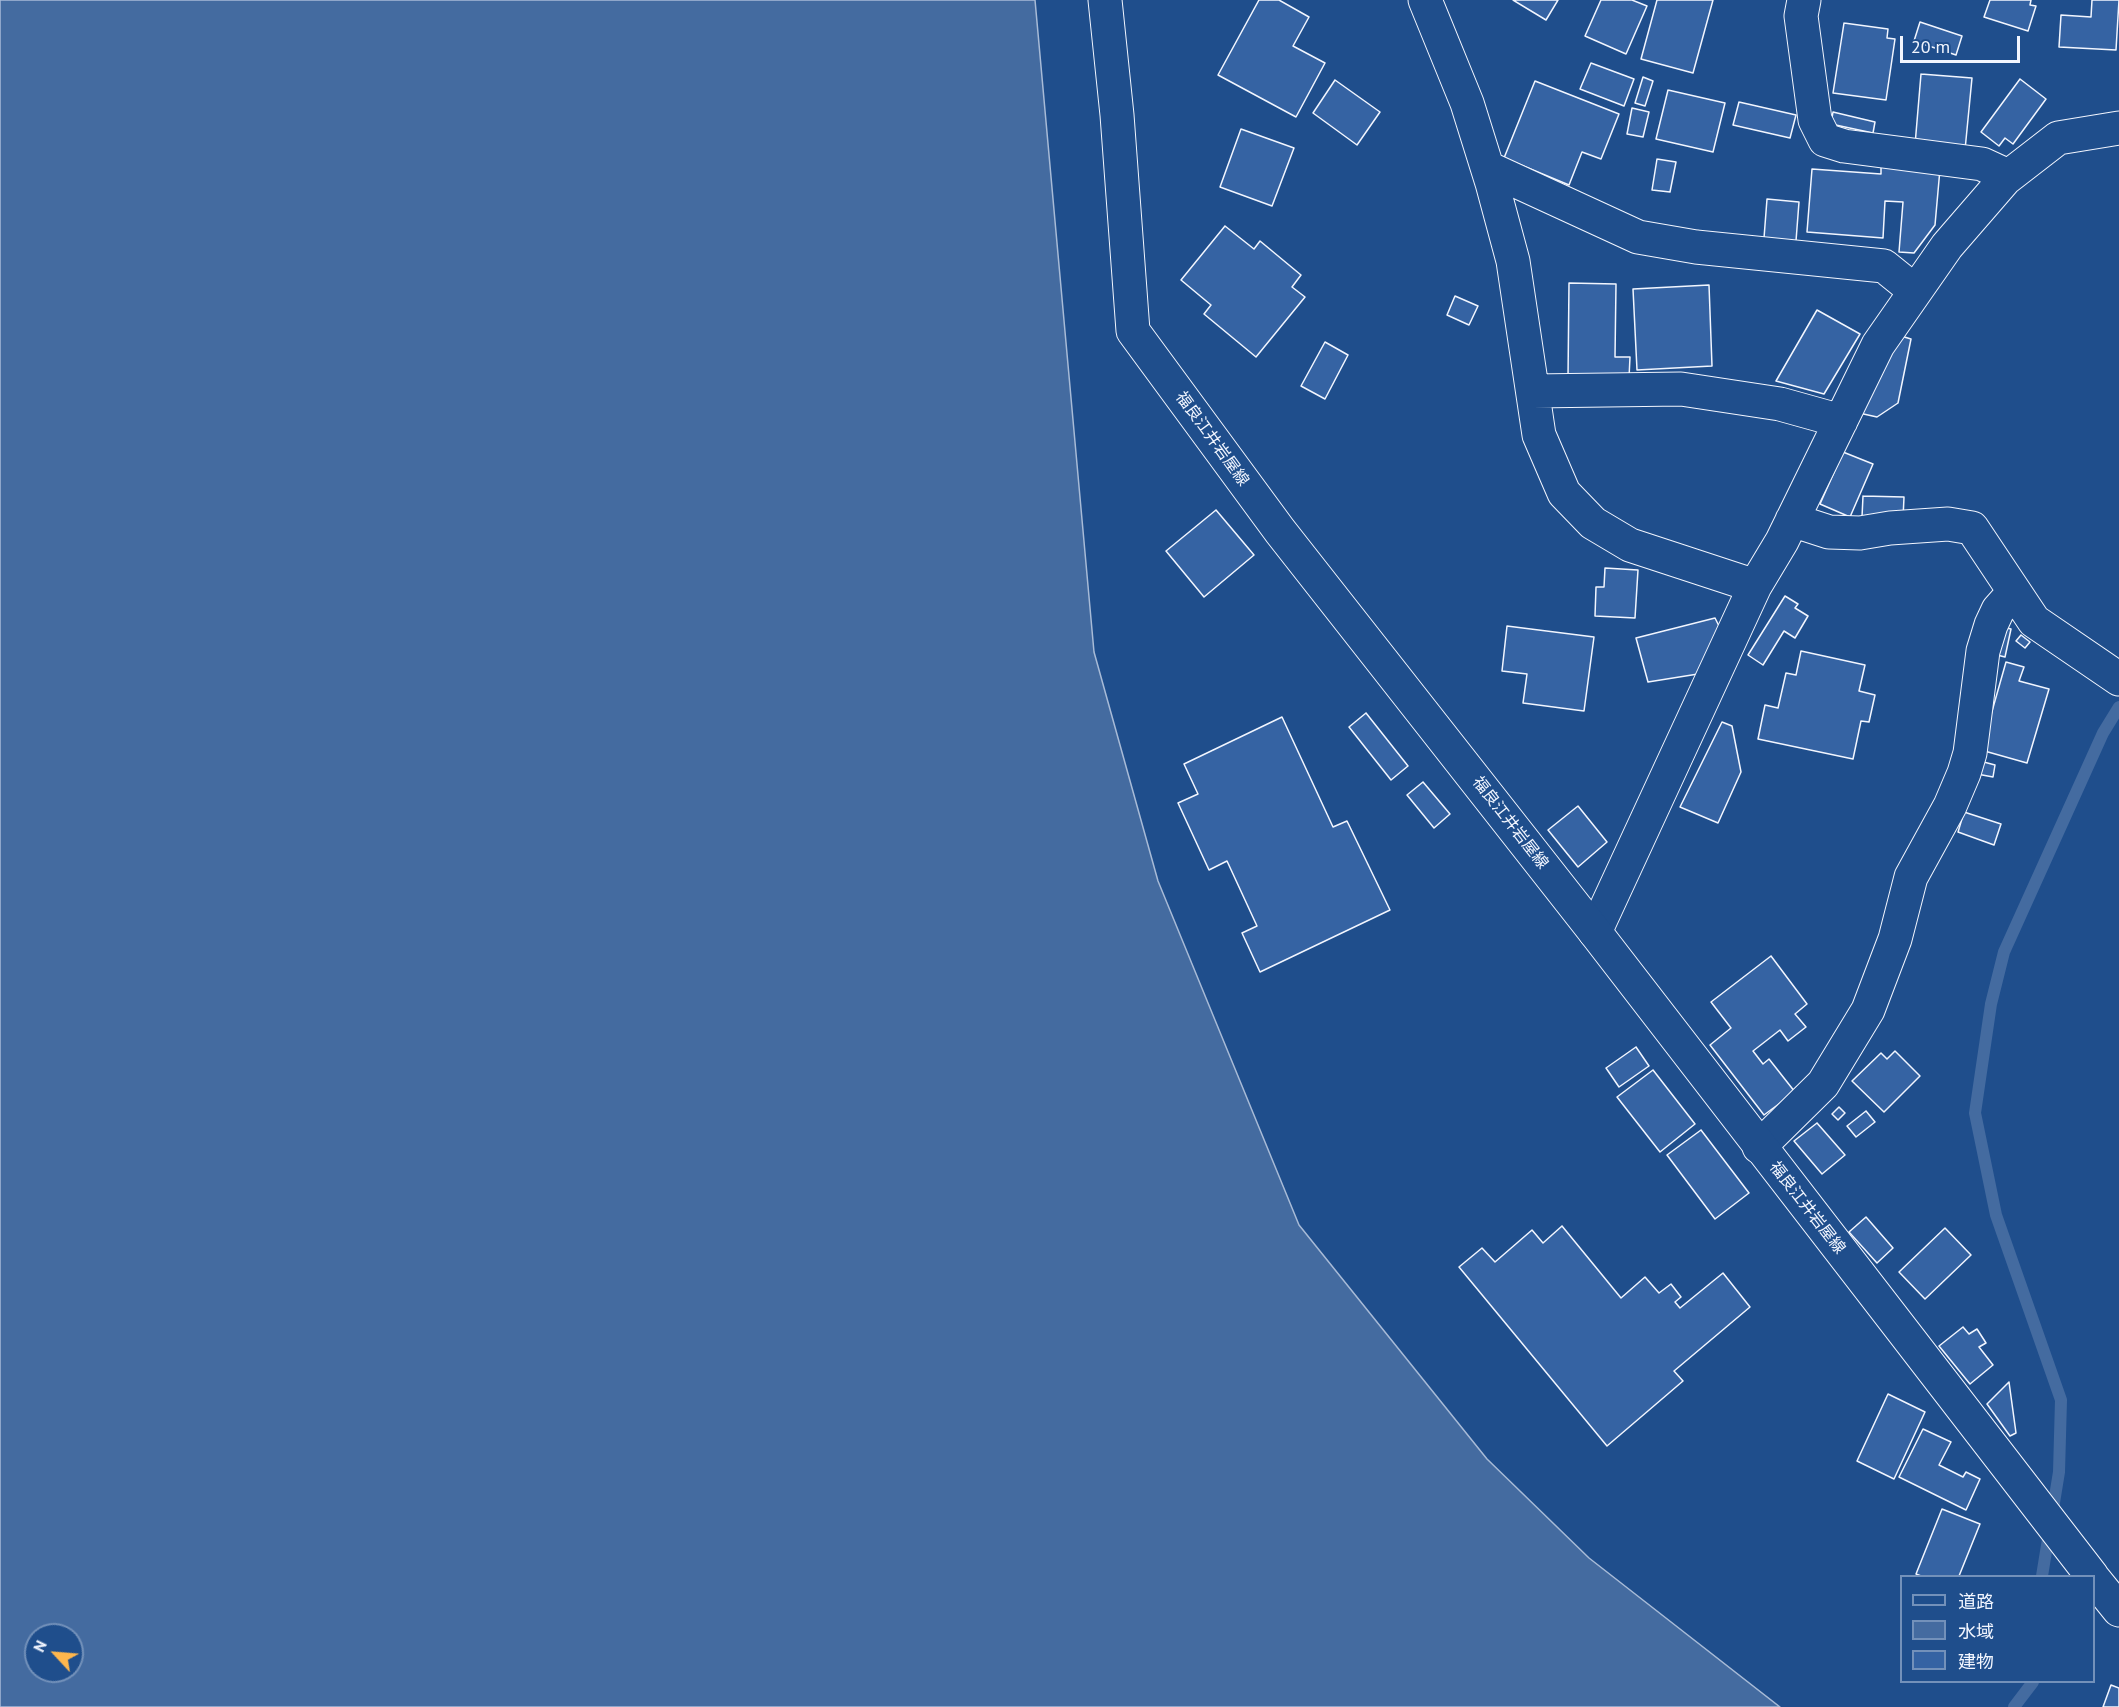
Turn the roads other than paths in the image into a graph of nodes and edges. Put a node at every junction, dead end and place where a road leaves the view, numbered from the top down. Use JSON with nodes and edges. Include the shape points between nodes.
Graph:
{"nodes":[{"id":1,"x":1105,"y":0,"type":"edge"},
{"id":2,"x":1425,"y":0,"type":"edge"},
{"id":3,"x":1804,"y":0,"type":"edge"},
{"id":4,"x":2119,"y":128,"type":"edge"},
{"id":5,"x":1488,"y":168,"type":"junction"},
{"id":6,"x":2008,"y":176,"type":"junction"},
{"id":7,"x":1915,"y":291,"type":"junction"},
{"id":8,"x":1533,"y":391,"type":"junction"},
{"id":9,"x":1841,"y":421,"type":"junction"},
{"id":10,"x":1792,"y":520,"type":"junction"},
{"id":11,"x":1755,"y":586,"type":"junction"},
{"id":12,"x":2014,"y":592,"type":"junction"},
{"id":13,"x":2119,"y":679,"type":"edge"},
{"id":14,"x":1595,"y":932,"type":"junction"},
{"id":15,"x":1759,"y":1147,"type":"junction"},
{"id":16,"x":2086,"y":1570,"type":"edge"},
{"id":17,"x":2095,"y":1581,"type":"edge"},
{"id":18,"x":2119,"y":1611,"type":"edge"}],
"edges":[{"from":1,"to":14,"type":"street","name":"福良江井岩屋線","via":[[1133,331],[1280,531]]},
{"from":2,"to":5,"type":"street"},
{"from":3,"to":6,"type":"street","via":[[1801,16],[1815,120],[1824,140],[1982,165]]},
{"from":4,"to":6,"type":"street","via":[[2058,138]]},
{"from":5,"to":7,"type":"street","via":[[1638,237],[1696,247],[1884,266]]},
{"from":5,"to":8,"type":"street","via":[[1513,261]]},
{"from":6,"to":7,"type":"street","via":[[1947,246]]},
{"from":7,"to":9,"type":"street","via":[[1878,345]]},
{"from":8,"to":9,"type":"street","via":[[1681,389],[1780,404]]},
{"from":8,"to":11,"type":"street","via":[[1539,435],[1564,493],[1593,523],[1630,545]]},
{"from":9,"to":10,"type":"street"},
{"from":10,"to":11,"type":"street"},
{"from":10,"to":12,"type":"street","via":[[1829,532],[1860,533],[1948,524],[1972,528]]},
{"from":11,"to":14,"type":"street"},
{"from":12,"to":13,"type":"street","via":[[2034,621]]},
{"from":12,"to":15,"type":"street","via":[[1998,610],[1983,651],[1964,773],[1911,877],[1895,939],[1868,1010],[1823,1084]]},
{"from":14,"to":15,"type":"street","name":"福良江井岩屋線"},
{"from":15,"to":16,"type":"street","name":"福良江井岩屋線"},
{"from":17,"to":18,"type":"street","name":"福良江井岩屋線"}]}
